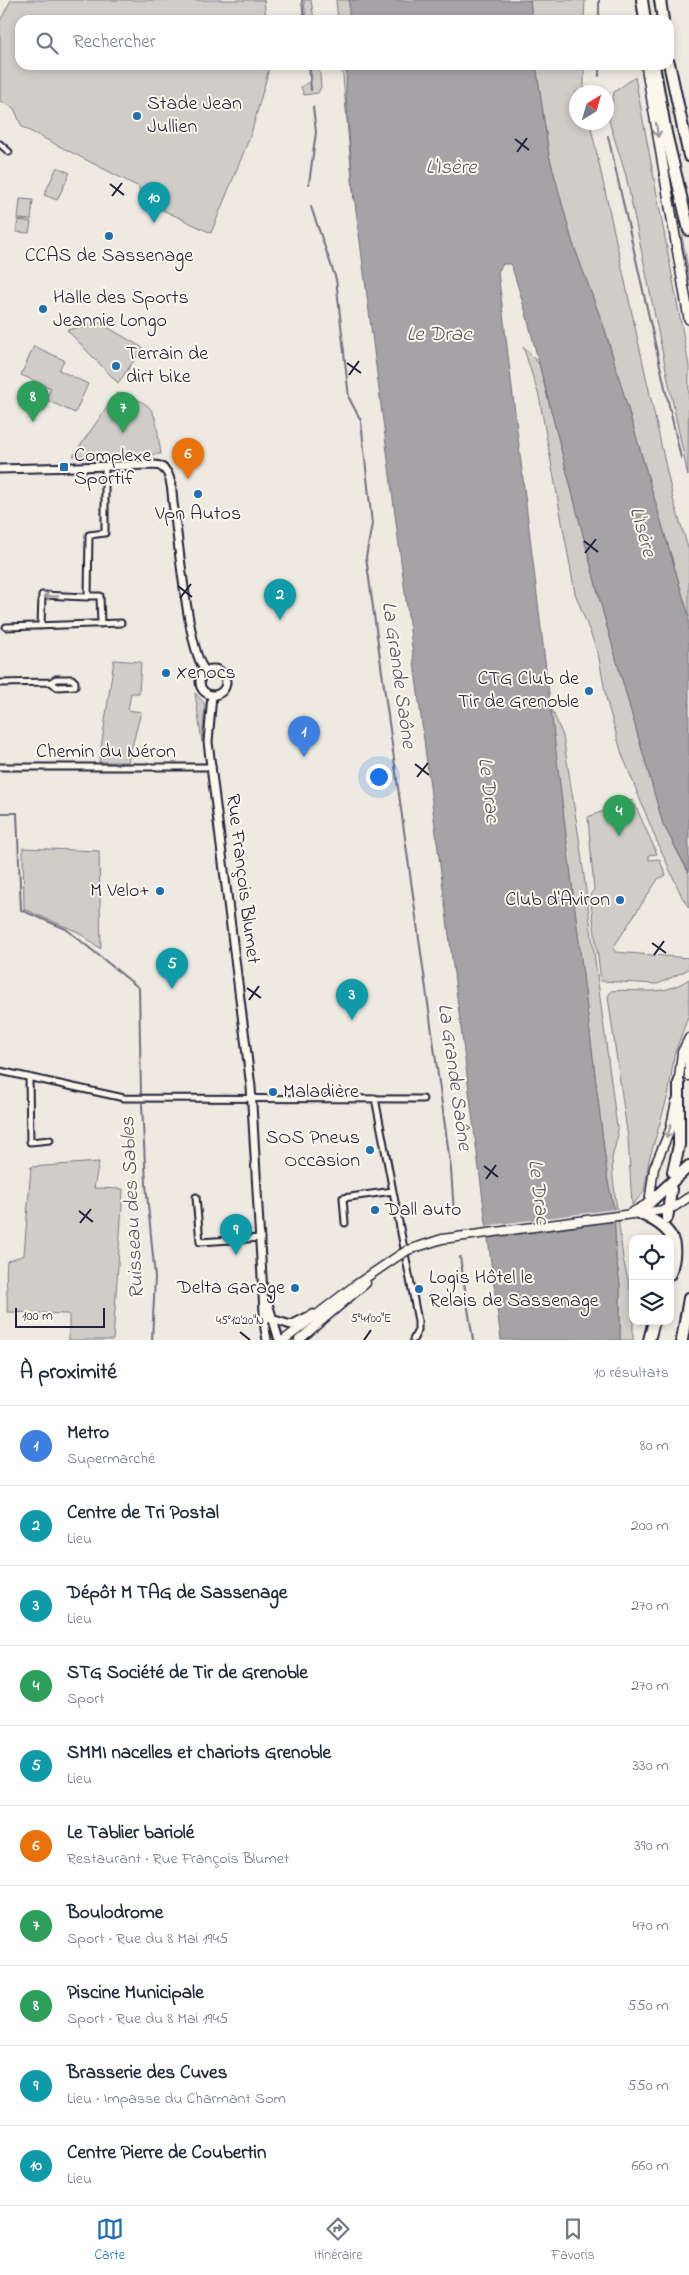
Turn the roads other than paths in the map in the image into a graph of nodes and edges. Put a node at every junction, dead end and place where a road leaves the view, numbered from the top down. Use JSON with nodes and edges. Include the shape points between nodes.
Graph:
{"nodes":[{"id":1,"x":660,"y":0,"type":"edge"},
{"id":2,"x":642,"y":2,"type":"edge"},
{"id":3,"x":643,"y":15,"type":"edge"},
{"id":4,"x":662,"y":15,"type":"edge"},
{"id":5,"x":647,"y":70,"type":"edge"},
{"id":6,"x":655,"y":70,"type":"edge"},
{"id":7,"x":671,"y":70,"type":"edge"},
{"id":8,"x":0,"y":144,"type":"edge"},
{"id":9,"x":9,"y":152,"type":"dead end"},
{"id":10,"x":689,"y":156,"type":"edge"},
{"id":11,"x":689,"y":230,"type":"edge"},
{"id":12,"x":689,"y":319,"type":"edge"},
{"id":13,"x":105,"y":466,"type":"junction"},
{"id":14,"x":0,"y":469,"type":"edge"},
{"id":15,"x":88,"y":596,"type":"junction"},
{"id":16,"x":101,"y":624,"type":"junction"},
{"id":17,"x":121,"y":624,"type":"dead end"},
{"id":18,"x":41,"y":626,"type":"junction"},
{"id":19,"x":6,"y":627,"type":"dead end"},
{"id":20,"x":206,"y":671,"type":"junction"},
{"id":21,"x":51,"y":682,"type":"dead end"},
{"id":22,"x":0,"y":683,"type":"edge"},
{"id":23,"x":212,"y":695,"type":"junction"},
{"id":24,"x":0,"y":767,"type":"edge"},
{"id":25,"x":212,"y":767,"type":"junction"},
{"id":26,"x":689,"y":1038,"type":"edge"},
{"id":27,"x":689,"y":1045,"type":"edge"},
{"id":28,"x":0,"y":1071,"type":"edge"},
{"id":29,"x":689,"y":1076,"type":"edge"},
{"id":30,"x":29,"y":1077,"type":"junction"},
{"id":31,"x":679,"y":1083,"type":"junction"},
{"id":32,"x":252,"y":1098,"type":"junction"},
{"id":33,"x":375,"y":1098,"type":"junction"},
{"id":34,"x":423,"y":1099,"type":"dead end"},
{"id":35,"x":50,"y":1140,"type":"dead end"},
{"id":36,"x":689,"y":1166,"type":"edge"},
{"id":37,"x":674,"y":1172,"type":"dead end"},
{"id":38,"x":671,"y":1189,"type":"dead end"},
{"id":39,"x":393,"y":1191,"type":"junction"},
{"id":40,"x":196,"y":1197,"type":"dead end"},
{"id":41,"x":689,"y":1197,"type":"edge"},
{"id":42,"x":649,"y":1203,"type":"junction"},
{"id":43,"x":668,"y":1212,"type":"dead end"},
{"id":44,"x":641,"y":1214,"type":"junction"},
{"id":45,"x":627,"y":1215,"type":"junction"},
{"id":46,"x":345,"y":1223,"type":"dead end"},
{"id":47,"x":671,"y":1235,"type":"edge"},
{"id":48,"x":261,"y":1238,"type":"junction"},
{"id":49,"x":674,"y":1240,"type":"edge"},
{"id":50,"x":674,"y":1263,"type":"edge"},
{"id":51,"x":381,"y":1269,"type":"junction"},
{"id":52,"x":264,"y":1291,"type":"junction"},
{"id":53,"x":689,"y":1298,"type":"edge"},
{"id":54,"x":328,"y":1306,"type":"junction"},
{"id":55,"x":265,"y":1317,"type":"junction"},
{"id":56,"x":273,"y":1320,"type":"junction"},
{"id":57,"x":267,"y":1340,"type":"edge"},
{"id":58,"x":279,"y":1340,"type":"edge"},
{"id":59,"x":284,"y":1340,"type":"edge"},
{"id":60,"x":299,"y":1340,"type":"edge"},
{"id":61,"x":413,"y":1340,"type":"edge"},
{"id":62,"x":682,"y":1340,"type":"edge"}],
"edges":[{"from":1,"to":4,"type":"highway"},
{"from":2,"to":3,"type":"highway"},
{"from":5,"to":12,"type":"highway","one_way":true},
{"from":6,"to":11,"type":"highway"},
{"from":7,"to":10,"type":"highway"},
{"from":8,"to":9,"type":"street"},
{"from":13,"to":14,"type":"street"},
{"from":13,"to":15,"type":"street","via":[[105,533],[90,535]]},
{"from":13,"to":20,"type":"street","via":[[160,465],[166,470],[193,642]]},
{"from":15,"to":16,"type":"street","via":[[100,596]]},
{"from":15,"to":18,"type":"street","one_way":true,"via":[[42,596]]},
{"from":16,"to":17,"type":"street"},
{"from":16,"to":18,"type":"street"},
{"from":18,"to":19,"type":"street"},
{"from":20,"to":23,"type":"street","via":[[200,684],[204,692]]},
{"from":20,"to":23,"type":"street","via":[[218,670],[226,678],[224,689]]},
{"from":21,"to":22,"type":"street"},
{"from":23,"to":25,"type":"street","name":"Rue François Blumet","via":[[207,729]]},
{"from":24,"to":25,"type":"street","name":"Chemin du Néron"},
{"from":25,"to":32,"type":"street","name":"Rue François Blumet"},
{"from":26,"to":31,"type":"main road","via":[[682,1052]]},
{"from":27,"to":29,"type":"main road"},
{"from":28,"to":30,"type":"street"},
{"from":30,"to":32,"type":"street","via":[[124,1098]]},
{"from":30,"to":35,"type":"street","via":[[30,1142]]},
{"from":31,"to":37,"type":"highway","via":[[679,1145]]},
{"from":31,"to":42,"type":"main road","one_way":true,"via":[[670,1130],[654,1168]]},
{"from":32,"to":33,"type":"street"},
{"from":32,"to":48,"type":"street","name":"Rue François Blumet"},
{"from":33,"to":34,"type":"street"},
{"from":33,"to":39,"type":"street"},
{"from":36,"to":42,"type":"highway"},
{"from":38,"to":43,"type":"highway"},
{"from":39,"to":46,"type":"street","via":[[343,1198]]},
{"from":39,"to":61,"type":"street","via":[[418,1322]]},
{"from":40,"to":48,"type":"street","via":[[200,1242]]},
{"from":41,"to":44,"type":"main road","via":[[674,1207]]},
{"from":42,"to":45,"type":"main road"},
{"from":44,"to":45,"type":"main road"},
{"from":44,"to":47,"type":"highway","via":[[658,1222]]},
{"from":45,"to":51,"type":"main road","bridge":true,"via":[[436,1240],[408,1250]]},
{"from":48,"to":52,"type":"street","name":"Rue François Blumet"},
{"from":49,"to":50,"type":"highway"},
{"from":51,"to":54,"type":"main road"},
{"from":51,"to":60,"type":"main road"},
{"from":52,"to":55,"type":"street"},
{"from":52,"to":56,"type":"street"},
{"from":53,"to":62,"type":"highway"},
{"from":54,"to":56,"type":"street","via":[[291,1325]]},
{"from":54,"to":59,"type":"main road"},
{"from":55,"to":56,"type":"street"},
{"from":55,"to":57,"type":"street"},
{"from":56,"to":58,"type":"street"}]}
